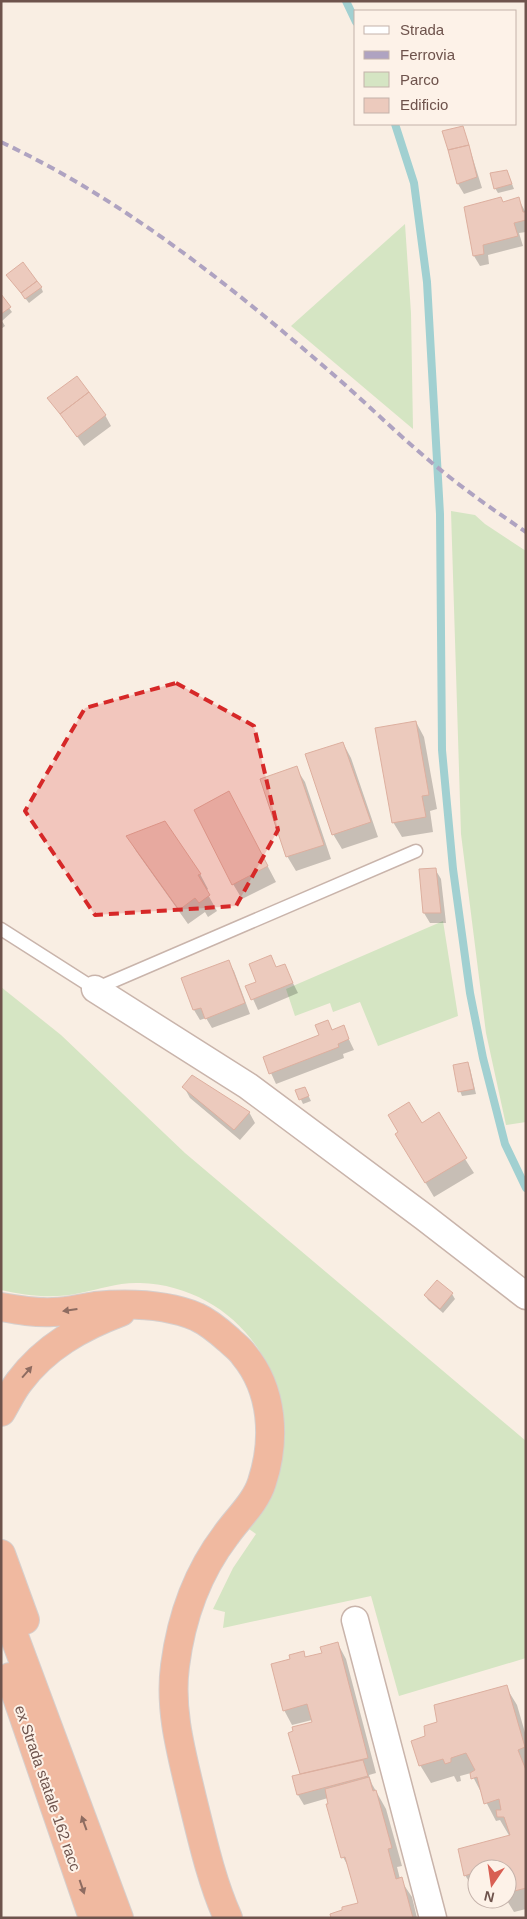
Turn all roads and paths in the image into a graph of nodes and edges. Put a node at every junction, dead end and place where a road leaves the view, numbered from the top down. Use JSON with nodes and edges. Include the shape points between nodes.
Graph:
{"nodes":[{"id":1,"x":416,"y":851,"type":"dead end"},
{"id":2,"x":1,"y":929,"type":"edge"},
{"id":3,"x":95,"y":989,"type":"junction"},
{"id":4,"x":526,"y":1296,"type":"edge"},
{"id":5,"x":136,"y":1306,"type":"junction"},
{"id":6,"x":1,"y":1307,"type":"edge"},
{"id":7,"x":1,"y":1412,"type":"edge"},
{"id":8,"x":1,"y":1554,"type":"edge"},
{"id":9,"x":1,"y":1601,"type":"edge"},
{"id":10,"x":355,"y":1620,"type":"dead end"},
{"id":11,"x":16,"y":1657,"type":"edge"},
{"id":12,"x":205,"y":1853,"type":"junction"},
{"id":13,"x":93,"y":1918,"type":"edge"},
{"id":14,"x":118,"y":1918,"type":"edge"},
{"id":15,"x":210,"y":1918,"type":"edge"},
{"id":16,"x":228,"y":1918,"type":"edge"},
{"id":17,"x":433,"y":1918,"type":"edge"}],
"edges":[{"from":1,"to":3,"type":"lane"},
{"from":2,"to":3,"type":"lane"},
{"from":3,"to":4,"type":"street","via":[[248,1086]]},
{"from":5,"to":6,"type":"highway","one_way":true,"via":[[96,1306],[53,1312]]},
{"from":7,"to":5,"type":"highway","one_way":true,"via":[[18,1383],[39,1359],[88,1326]]},
{"from":5,"to":12,"type":"highway","via":[[167,1307],[199,1318],[224,1335],[244,1354],[257,1375],[267,1400],[271,1426],[270,1452],[262,1484],[208,1561],[179,1641],[174,1677],[176,1727]]},
{"from":8,"to":11,"type":"highway"},
{"from":9,"to":11,"type":"highway"},
{"from":10,"to":17,"type":"street"},
{"from":11,"to":13,"type":"highway","name":"ex Strada statale 162 racc","one_way":true},
{"from":14,"to":11,"type":"highway","name":"ex Strada statale 162 racc","one_way":true},
{"from":12,"to":15,"type":"highway"},
{"from":12,"to":16,"type":"highway"}]}
